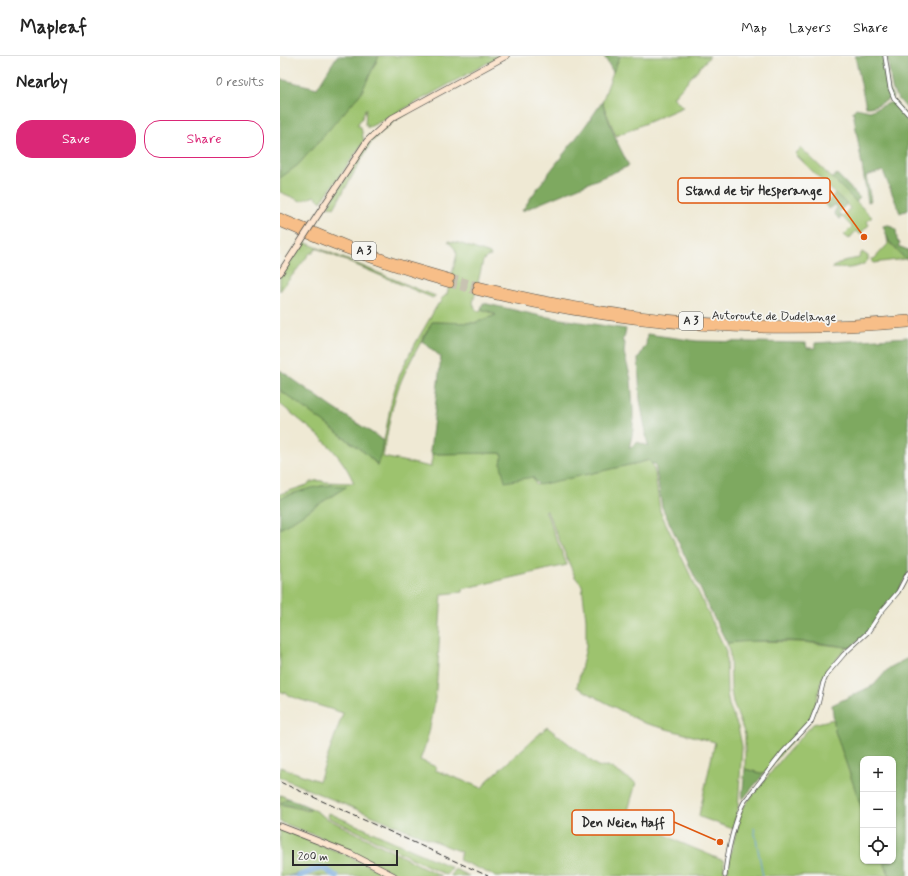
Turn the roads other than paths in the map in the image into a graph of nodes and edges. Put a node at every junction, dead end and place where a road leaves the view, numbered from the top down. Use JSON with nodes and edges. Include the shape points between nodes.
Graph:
{"nodes":[{"id":1,"x":506,"y":56,"type":"edge"},
{"id":2,"x":884,"y":56,"type":"edge"},
{"id":3,"x":908,"y":114,"type":"edge"},
{"id":4,"x":280,"y":217,"type":"edge"},
{"id":5,"x":280,"y":223,"type":"edge"},
{"id":6,"x":280,"y":273,"type":"edge"},
{"id":7,"x":908,"y":319,"type":"edge"},
{"id":8,"x":908,"y":324,"type":"edge"},
{"id":9,"x":908,"y":573,"type":"edge"},
{"id":10,"x":280,"y":826,"type":"edge"},
{"id":11,"x":394,"y":876,"type":"edge"},
{"id":12,"x":726,"y":876,"type":"edge"}],
"edges":[{"from":1,"to":6,"type":"main road","bridge":true,"via":[[392,118],[366,141]]},
{"from":2,"to":3,"type":"street","via":[[894,98]]},
{"from":4,"to":5,"type":"highway","number":"A 3","via":[[348,245],[450,281],[390,266]]},
{"from":7,"to":8,"type":"highway","name":"Autoroute de Dudelange","number":"A 3","via":[[782,325],[673,319],[569,306],[476,288],[534,304],[601,316],[710,328],[817,330]]},
{"from":9,"to":12,"type":"street","via":[[898,592],[868,632],[827,674],[811,722],[783,752],[744,802],[727,861]]},
{"from":10,"to":11,"type":"main road","via":[[351,854]]}]}
